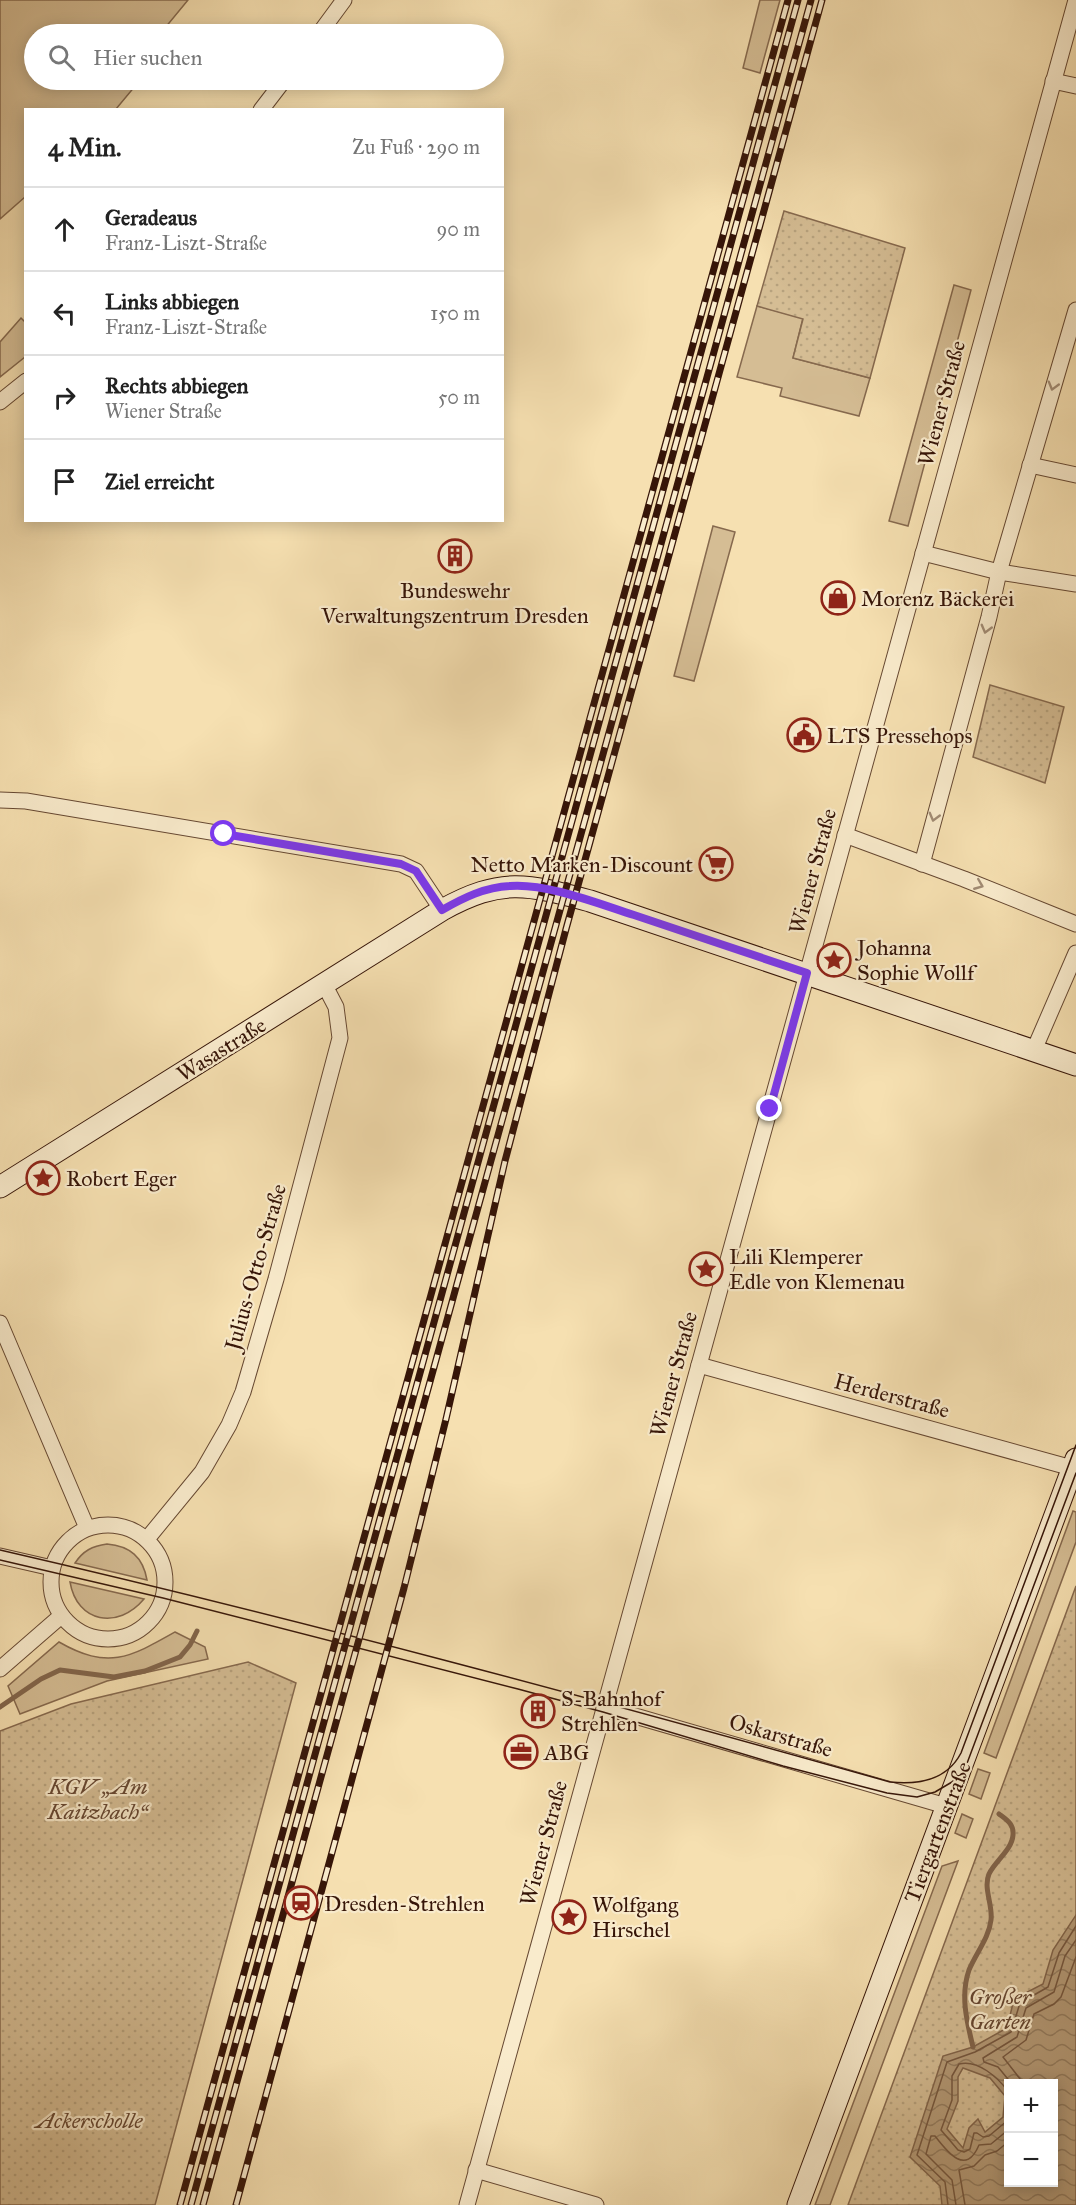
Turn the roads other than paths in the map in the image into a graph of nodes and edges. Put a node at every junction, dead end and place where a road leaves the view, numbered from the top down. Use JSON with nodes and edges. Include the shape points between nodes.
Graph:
{"nodes":[{"id":1,"x":344,"y":0,"type":"edge"},
{"id":2,"x":1076,"y":0,"type":"edge"},
{"id":3,"x":326,"y":24,"type":"edge"},
{"id":4,"x":1053,"y":81,"type":"junction"},
{"id":5,"x":1076,"y":86,"type":"edge"},
{"id":6,"x":276,"y":90,"type":"edge"},
{"id":7,"x":263,"y":108,"type":"edge"},
{"id":8,"x":1076,"y":310,"type":"edge"},
{"id":9,"x":1072,"y":340,"type":"edge"},
{"id":10,"x":24,"y":383,"type":"edge"},
{"id":11,"x":0,"y":402,"type":"edge"},
{"id":12,"x":1030,"y":465,"type":"junction"},
{"id":13,"x":1076,"y":475,"type":"edge"},
{"id":14,"x":923,"y":553,"type":"junction"},
{"id":15,"x":999,"y":572,"type":"junction"},
{"id":16,"x":1076,"y":584,"type":"edge"},
{"id":17,"x":0,"y":800,"type":"edge"},
{"id":18,"x":845,"y":835,"type":"junction"},
{"id":19,"x":922,"y":864,"type":"junction"},
{"id":20,"x":442,"y":910,"type":"junction"},
{"id":21,"x":1076,"y":924,"type":"edge"},
{"id":22,"x":1076,"y":952,"type":"edge"},
{"id":23,"x":807,"y":973,"type":"junction"},
{"id":24,"x":324,"y":984,"type":"junction"},
{"id":25,"x":1034,"y":1050,"type":"junction"},
{"id":26,"x":1076,"y":1065,"type":"edge"},
{"id":27,"x":0,"y":1187,"type":"edge"},
{"id":28,"x":0,"y":1323,"type":"edge"},
{"id":29,"x":699,"y":1365,"type":"junction"},
{"id":30,"x":1074,"y":1463,"type":"edge"},
{"id":31,"x":87,"y":1528,"type":"junction"},
{"id":32,"x":147,"y":1539,"type":"junction"},
{"id":33,"x":0,"y":1556,"type":"edge"},
{"id":34,"x":51,"y":1568,"type":"junction"},
{"id":35,"x":61,"y":1616,"type":"junction"},
{"id":36,"x":0,"y":1669,"type":"edge"},
{"id":37,"x":604,"y":1707,"type":"junction"},
{"id":38,"x":946,"y":1806,"type":"junction"},
{"id":39,"x":477,"y":2170,"type":"junction"},
{"id":40,"x":467,"y":2205,"type":"edge"},
{"id":41,"x":596,"y":2205,"type":"edge"},
{"id":42,"x":798,"y":2205,"type":"edge"}],
"edges":[{"from":1,"to":3,"type":"street"},
{"from":2,"to":4,"type":"street","name":"Wiener Straße"},
{"from":4,"to":5,"type":"street"},
{"from":4,"to":14,"type":"street","name":"Wiener Straße"},
{"from":6,"to":7,"type":"street"},
{"from":8,"to":9,"type":"street"},
{"from":9,"to":12,"type":"street","one_way":true},
{"from":10,"to":11,"type":"street"},
{"from":12,"to":13,"type":"street"},
{"from":12,"to":15,"type":"street"},
{"from":14,"to":15,"type":"street"},
{"from":14,"to":18,"type":"street","name":"Wiener Straße"},
{"from":15,"to":16,"type":"street"},
{"from":15,"to":19,"type":"street","one_way":true},
{"from":17,"to":20,"type":"street","via":[[26,801],[401,864],[416,871]]},
{"from":18,"to":19,"type":"street"},
{"from":18,"to":23,"type":"street","name":"Wiener Straße"},
{"from":19,"to":21,"type":"street","one_way":true},
{"from":20,"to":23,"type":"street","name":"Wasastraße","via":[[490,889],[530,887],[590,901]]},
{"from":20,"to":24,"type":"street","name":"Wasastraße"},
{"from":22,"to":25,"type":"street"},
{"from":23,"to":25,"type":"street","name":"Wasastraße"},
{"from":23,"to":29,"type":"street","name":"Wiener Straße"},
{"from":24,"to":27,"type":"street","name":"Wasastraße"},
{"from":24,"to":32,"type":"street","name":"Julius-Otto-Straße","via":[[336,1007],[340,1038],[243,1392],[202,1472]]},
{"from":25,"to":26,"type":"street","name":"Wasastraße"},
{"from":28,"to":31,"type":"street"},
{"from":29,"to":30,"type":"street","name":"Herderstraße"},
{"from":29,"to":37,"type":"street","name":"Wiener Straße"},
{"from":30,"to":38,"type":"street","name":"Tiergartenstraße"},
{"from":31,"to":32,"type":"street","via":[[118,1525]]},
{"from":31,"to":34,"type":"street","via":[[61,1547]]},
{"from":32,"to":35,"type":"street","via":[[158,1553],[165,1588],[155,1615],[142,1628],[108,1640],[74,1629]]},
{"from":33,"to":34,"type":"street"},
{"from":34,"to":35,"type":"street","via":[[50,1588]]},
{"from":35,"to":36,"type":"street"},
{"from":37,"to":38,"type":"street","name":"Oskarstraße"},
{"from":37,"to":39,"type":"street","name":"Wiener Straße"},
{"from":38,"to":42,"type":"street","name":"Tiergartenstraße"},
{"from":39,"to":40,"type":"street","name":"Wiener Straße"},
{"from":39,"to":41,"type":"street"}]}
